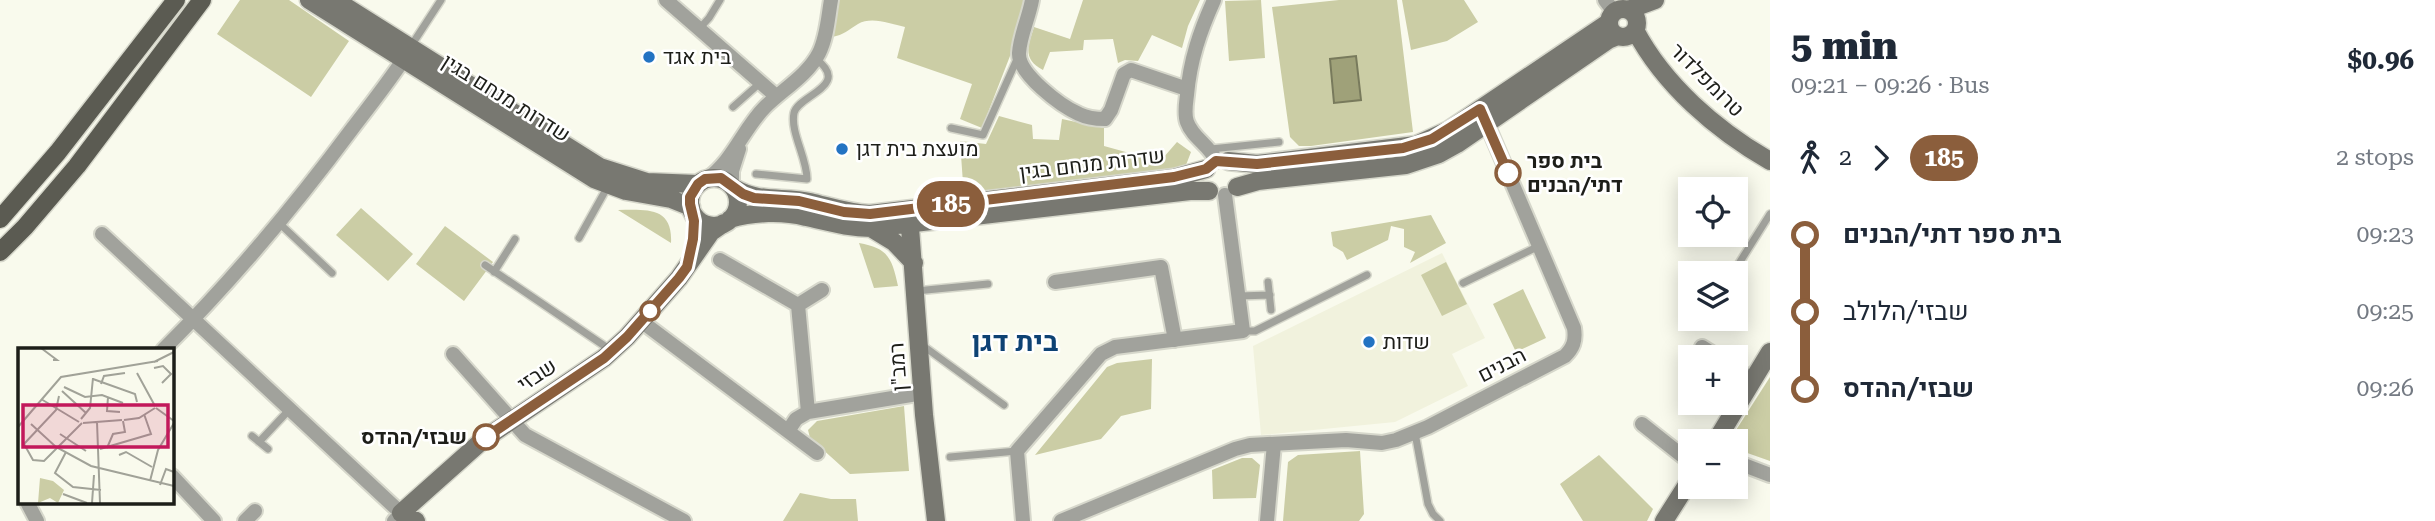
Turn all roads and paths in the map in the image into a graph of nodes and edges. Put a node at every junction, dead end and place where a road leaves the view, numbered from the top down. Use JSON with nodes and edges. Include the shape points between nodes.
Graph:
{"nodes":[{"id":1,"x":176,"y":0,"type":"edge"},
{"id":2,"x":202,"y":0,"type":"edge"},
{"id":3,"x":309,"y":0,"type":"edge"},
{"id":4,"x":335,"y":0,"type":"edge"},
{"id":5,"x":441,"y":0,"type":"edge"},
{"id":6,"x":666,"y":0,"type":"edge"},
{"id":7,"x":720,"y":0,"type":"edge"},
{"id":8,"x":831,"y":0,"type":"edge"},
{"id":9,"x":1032,"y":0,"type":"edge"},
{"id":10,"x":1214,"y":0,"type":"edge"},
{"id":11,"x":1654,"y":0,"type":"edge"},
{"id":12,"x":1621,"y":21,"type":"edge"},
{"id":13,"x":699,"y":29,"type":"junction"},
{"id":14,"x":407,"y":54,"type":"junction"},
{"id":15,"x":1019,"y":54,"type":"junction"},
{"id":16,"x":815,"y":59,"type":"junction"},
{"id":17,"x":760,"y":82,"type":"junction"},
{"id":18,"x":1187,"y":89,"type":"junction"},
{"id":19,"x":776,"y":96,"type":"junction"},
{"id":20,"x":733,"y":107,"type":"dead end"},
{"id":21,"x":1484,"y":117,"type":"junction"},
{"id":22,"x":951,"y":128,"type":"dead end"},
{"id":23,"x":741,"y":141,"type":"junction"},
{"id":24,"x":1279,"y":142,"type":"dead end"},
{"id":25,"x":1215,"y":160,"type":"junction"},
{"id":26,"x":1770,"y":161,"type":"edge"},
{"id":27,"x":756,"y":174,"type":"dead end"},
{"id":28,"x":702,"y":181,"type":"junction"},
{"id":29,"x":608,"y":185,"type":"junction"},
{"id":30,"x":733,"y":187,"type":"junction"},
{"id":31,"x":1224,"y":191,"type":"junction"},
{"id":32,"x":691,"y":209,"type":"junction"},
{"id":33,"x":1770,"y":214,"type":"edge"},
{"id":34,"x":910,"y":216,"type":"junction"},
{"id":35,"x":0,"y":219,"type":"edge"},
{"id":36,"x":727,"y":221,"type":"junction"},
{"id":37,"x":279,"y":223,"type":"junction"},
{"id":38,"x":871,"y":228,"type":"junction"},
{"id":39,"x":102,"y":234,"type":"dead end"},
{"id":40,"x":579,"y":238,"type":"dead end"},
{"id":41,"x":515,"y":239,"type":"dead end"},
{"id":42,"x":1539,"y":246,"type":"junction"},
{"id":43,"x":0,"y":252,"type":"edge"},
{"id":44,"x":720,"y":260,"type":"dead end"},
{"id":45,"x":1741,"y":261,"type":"edge"},
{"id":46,"x":914,"y":263,"type":"junction"},
{"id":47,"x":485,"y":265,"type":"dead end"},
{"id":48,"x":687,"y":267,"type":"junction"},
{"id":49,"x":494,"y":272,"type":"junction"},
{"id":50,"x":332,"y":273,"type":"dead end"},
{"id":51,"x":1367,"y":275,"type":"dead end"},
{"id":52,"x":1055,"y":282,"type":"dead end"},
{"id":53,"x":1268,"y":282,"type":"dead end"},
{"id":54,"x":1463,"y":283,"type":"dead end"},
{"id":55,"x":988,"y":284,"type":"dead end"},
{"id":56,"x":822,"y":290,"type":"dead end"},
{"id":57,"x":915,"y":291,"type":"junction"},
{"id":58,"x":1270,"y":295,"type":"junction"},
{"id":59,"x":1239,"y":296,"type":"junction"},
{"id":60,"x":798,"y":305,"type":"junction"},
{"id":61,"x":1271,"y":310,"type":"dead end"},
{"id":62,"x":195,"y":318,"type":"junction"},
{"id":63,"x":641,"y":321,"type":"junction"},
{"id":64,"x":1243,"y":331,"type":"junction"},
{"id":65,"x":1175,"y":340,"type":"junction"},
{"id":66,"x":919,"y":343,"type":"junction"},
{"id":67,"x":164,"y":348,"type":"edge"},
{"id":68,"x":612,"y":351,"type":"junction"},
{"id":69,"x":1770,"y":352,"type":"edge"},
{"id":70,"x":453,"y":354,"type":"dead end"},
{"id":71,"x":1748,"y":377,"type":"edge"},
{"id":72,"x":1753,"y":380,"type":"junction"},
{"id":73,"x":923,"y":393,"type":"junction"},
{"id":74,"x":1004,"y":405,"type":"dead end"},
{"id":75,"x":290,"y":408,"type":"junction"},
{"id":76,"x":808,"y":412,"type":"junction"},
{"id":77,"x":511,"y":420,"type":"junction"},
{"id":78,"x":1642,"y":424,"type":"dead end"},
{"id":79,"x":1723,"y":429,"type":"edge"},
{"id":80,"x":788,"y":431,"type":"junction"},
{"id":81,"x":1415,"y":433,"type":"junction"},
{"id":82,"x":252,"y":436,"type":"dead end"},
{"id":83,"x":259,"y":442,"type":"junction"},
{"id":84,"x":1274,"y":444,"type":"junction"},
{"id":85,"x":268,"y":449,"type":"dead end"},
{"id":86,"x":1017,"y":451,"type":"junction"},
{"id":87,"x":1678,"y":452,"type":"edge"},
{"id":88,"x":817,"y":453,"type":"dead end"},
{"id":89,"x":950,"y":457,"type":"dead end"},
{"id":90,"x":1748,"y":467,"type":"edge"},
{"id":91,"x":1770,"y":475,"type":"edge"},
{"id":92,"x":173,"y":477,"type":"edge"},
{"id":93,"x":1678,"y":499,"type":"edge"},
{"id":94,"x":28,"y":504,"type":"edge"},
{"id":95,"x":404,"y":518,"type":"edge"},
{"id":96,"x":37,"y":521,"type":"edge"},
{"id":97,"x":214,"y":521,"type":"edge"},
{"id":98,"x":684,"y":521,"type":"edge"},
{"id":99,"x":936,"y":521,"type":"edge"},
{"id":100,"x":1023,"y":521,"type":"edge"},
{"id":101,"x":1060,"y":521,"type":"edge"},
{"id":102,"x":1267,"y":521,"type":"edge"},
{"id":103,"x":1440,"y":521,"type":"edge"},
{"id":104,"x":1664,"y":521,"type":"edge"}],
"edges":[{"from":1,"to":35,"type":"main road"},
{"from":2,"to":43,"type":"main road","via":[[77,166]]},
{"from":3,"to":14,"type":"street","name":"שדרות מנחם בגין"},
{"from":4,"to":14,"type":"street","name":"שדרות מנחם בגין"},
{"from":5,"to":14,"type":"lane"},
{"from":6,"to":13,"type":"street"},
{"from":7,"to":13,"type":"lane"},
{"from":8,"to":16,"type":"street"},
{"from":9,"to":15,"type":"street"},
{"from":10,"to":18,"type":"street","via":[[1200,31]]},
{"from":11,"to":12,"type":"street","name":"שדרות מנחם בגין"},
{"from":12,"to":21,"type":"street","name":"שדרות מנחם בגין"},
{"from":12,"to":26,"type":"street","name":"טרומפלדור","via":[[1709,119]]},
{"from":13,"to":17,"type":"street"},
{"from":14,"to":28,"type":"street","name":"שדרות מנחם בגין","via":[[600,167],[647,182]]},
{"from":14,"to":29,"type":"street","name":"שדרות מנחם בגין","via":[[576,169]]},
{"from":14,"to":37,"type":"street"},
{"from":15,"to":18,"type":"street","via":[[1028,74],[1061,105],[1093,119],[1105,120],[1124,74],[1131,70]]},
{"from":15,"to":22,"type":"lane","via":[[983,135]]},
{"from":16,"to":19,"type":"street"},
{"from":16,"to":27,"type":"lane","via":[[825,69],[825,86],[794,114],[807,179]]},
{"from":17,"to":19,"type":"street"},
{"from":17,"to":20,"type":"lane"},
{"from":18,"to":25,"type":"street","via":[[1186,119]]},
{"from":19,"to":23,"type":"street"},
{"from":21,"to":25,"type":"street","name":"שדרות מנחם בגין","via":[[1403,148],[1257,164]]},
{"from":21,"to":31,"type":"street","name":"שדרות מנחם בגין","via":[[1439,154],[1406,165],[1258,181]]},
{"from":21,"to":42,"type":"street","name":"הבנים"},
{"from":23,"to":28,"type":"street","via":[[715,174]]},
{"from":23,"to":30,"type":"street","via":[[732,171]]},
{"from":24,"to":25,"type":"lane"},
{"from":25,"to":31,"type":"street","via":[[1204,180]]},
{"from":25,"to":31,"type":"street","via":[[1234,164],[1240,175]]},
{"from":25,"to":34,"type":"street","name":"שדרות מנחם בגין","via":[[1174,177]]},
{"from":28,"to":30,"type":"street","via":[[721,178]]},
{"from":28,"to":32,"type":"street","via":[[690,197]]},
{"from":29,"to":32,"type":"street","name":"שדרות מנחם בגין"},
{"from":29,"to":40,"type":"lane"},
{"from":30,"to":34,"type":"street","name":"שדרות מנחם בגין","via":[[754,198]]},
{"from":30,"to":36,"type":"street","via":[[738,204]]},
{"from":31,"to":34,"type":"street","name":"שדרות מנחם בגין"},
{"from":31,"to":59,"type":"street"},
{"from":32,"to":36,"type":"street","via":[[709,225]]},
{"from":32,"to":48,"type":"street","name":"שבזי","via":[[694,229]]},
{"from":33,"to":45,"type":"lane"},
{"from":34,"to":38,"type":"street","name":"שדרות מנחם בגין"},
{"from":34,"to":46,"type":"street","name":"רמב\"ן"},
{"from":36,"to":38,"type":"street","name":"שדרות מנחם בגין","via":[[764,214],[797,215]]},
{"from":36,"to":48,"type":"street","name":"שבזי","via":[[704,240]]},
{"from":37,"to":50,"type":"lane"},
{"from":37,"to":62,"type":"street"},
{"from":38,"to":46,"type":"street","via":[[894,242]]},
{"from":39,"to":62,"type":"street"},
{"from":41,"to":49,"type":"lane"},
{"from":42,"to":54,"type":"lane"},
{"from":42,"to":81,"type":"street","name":"הבנים","via":[[1574,328],[1572,349]]},
{"from":44,"to":60,"type":"street"},
{"from":46,"to":57,"type":"street","name":"רמב\"ן"},
{"from":47,"to":49,"type":"lane"},
{"from":48,"to":63,"type":"street","name":"שבזי"},
{"from":49,"to":68,"type":"lane"},
{"from":51,"to":64,"type":"lane","via":[[1255,331]]},
{"from":52,"to":65,"type":"street","via":[[1161,267]]},
{"from":53,"to":58,"type":"lane"},
{"from":55,"to":57,"type":"lane"},
{"from":56,"to":60,"type":"street"},
{"from":57,"to":66,"type":"street","name":"רמב\"ן"},
{"from":58,"to":59,"type":"lane"},
{"from":58,"to":61,"type":"lane"},
{"from":59,"to":64,"type":"street"},
{"from":60,"to":76,"type":"street"},
{"from":62,"to":67,"type":"street"},
{"from":62,"to":75,"type":"street"},
{"from":63,"to":68,"type":"street","name":"שבזי"},
{"from":63,"to":80,"type":"street"},
{"from":64,"to":65,"type":"street"},
{"from":65,"to":86,"type":"street","via":[[1115,347],[1101,354]]},
{"from":66,"to":73,"type":"street","name":"רמב\"ן"},
{"from":66,"to":74,"type":"lane"},
{"from":68,"to":77,"type":"street","name":"שבזי"},
{"from":69,"to":72,"type":"street"},
{"from":70,"to":77,"type":"street"},
{"from":71,"to":72,"type":"street"},
{"from":72,"to":79,"type":"street"},
{"from":73,"to":76,"type":"street"},
{"from":73,"to":99,"type":"street","name":"רמב\"ן"},
{"from":75,"to":83,"type":"lane"},
{"from":75,"to":95,"type":"street"},
{"from":76,"to":80,"type":"street"},
{"from":77,"to":95,"type":"street","name":"שבזי","via":[[484,439]]},
{"from":77,"to":98,"type":"street","via":[[536,443]]},
{"from":78,"to":87,"type":"street"},
{"from":80,"to":88,"type":"street"},
{"from":81,"to":84,"type":"street","name":"הבנים","via":[[1382,443]]},
{"from":81,"to":103,"type":"lane","via":[[1428,504]]},
{"from":82,"to":83,"type":"lane"},
{"from":83,"to":85,"type":"lane"},
{"from":84,"to":101,"type":"street","name":"הבנים","via":[[1235,449]]},
{"from":84,"to":102,"type":"street"},
{"from":86,"to":89,"type":"lane"},
{"from":86,"to":100,"type":"street"},
{"from":90,"to":91,"type":"street"},
{"from":92,"to":97,"type":"street"},
{"from":93,"to":104,"type":"street"},
{"from":94,"to":96,"type":"street"}]}
